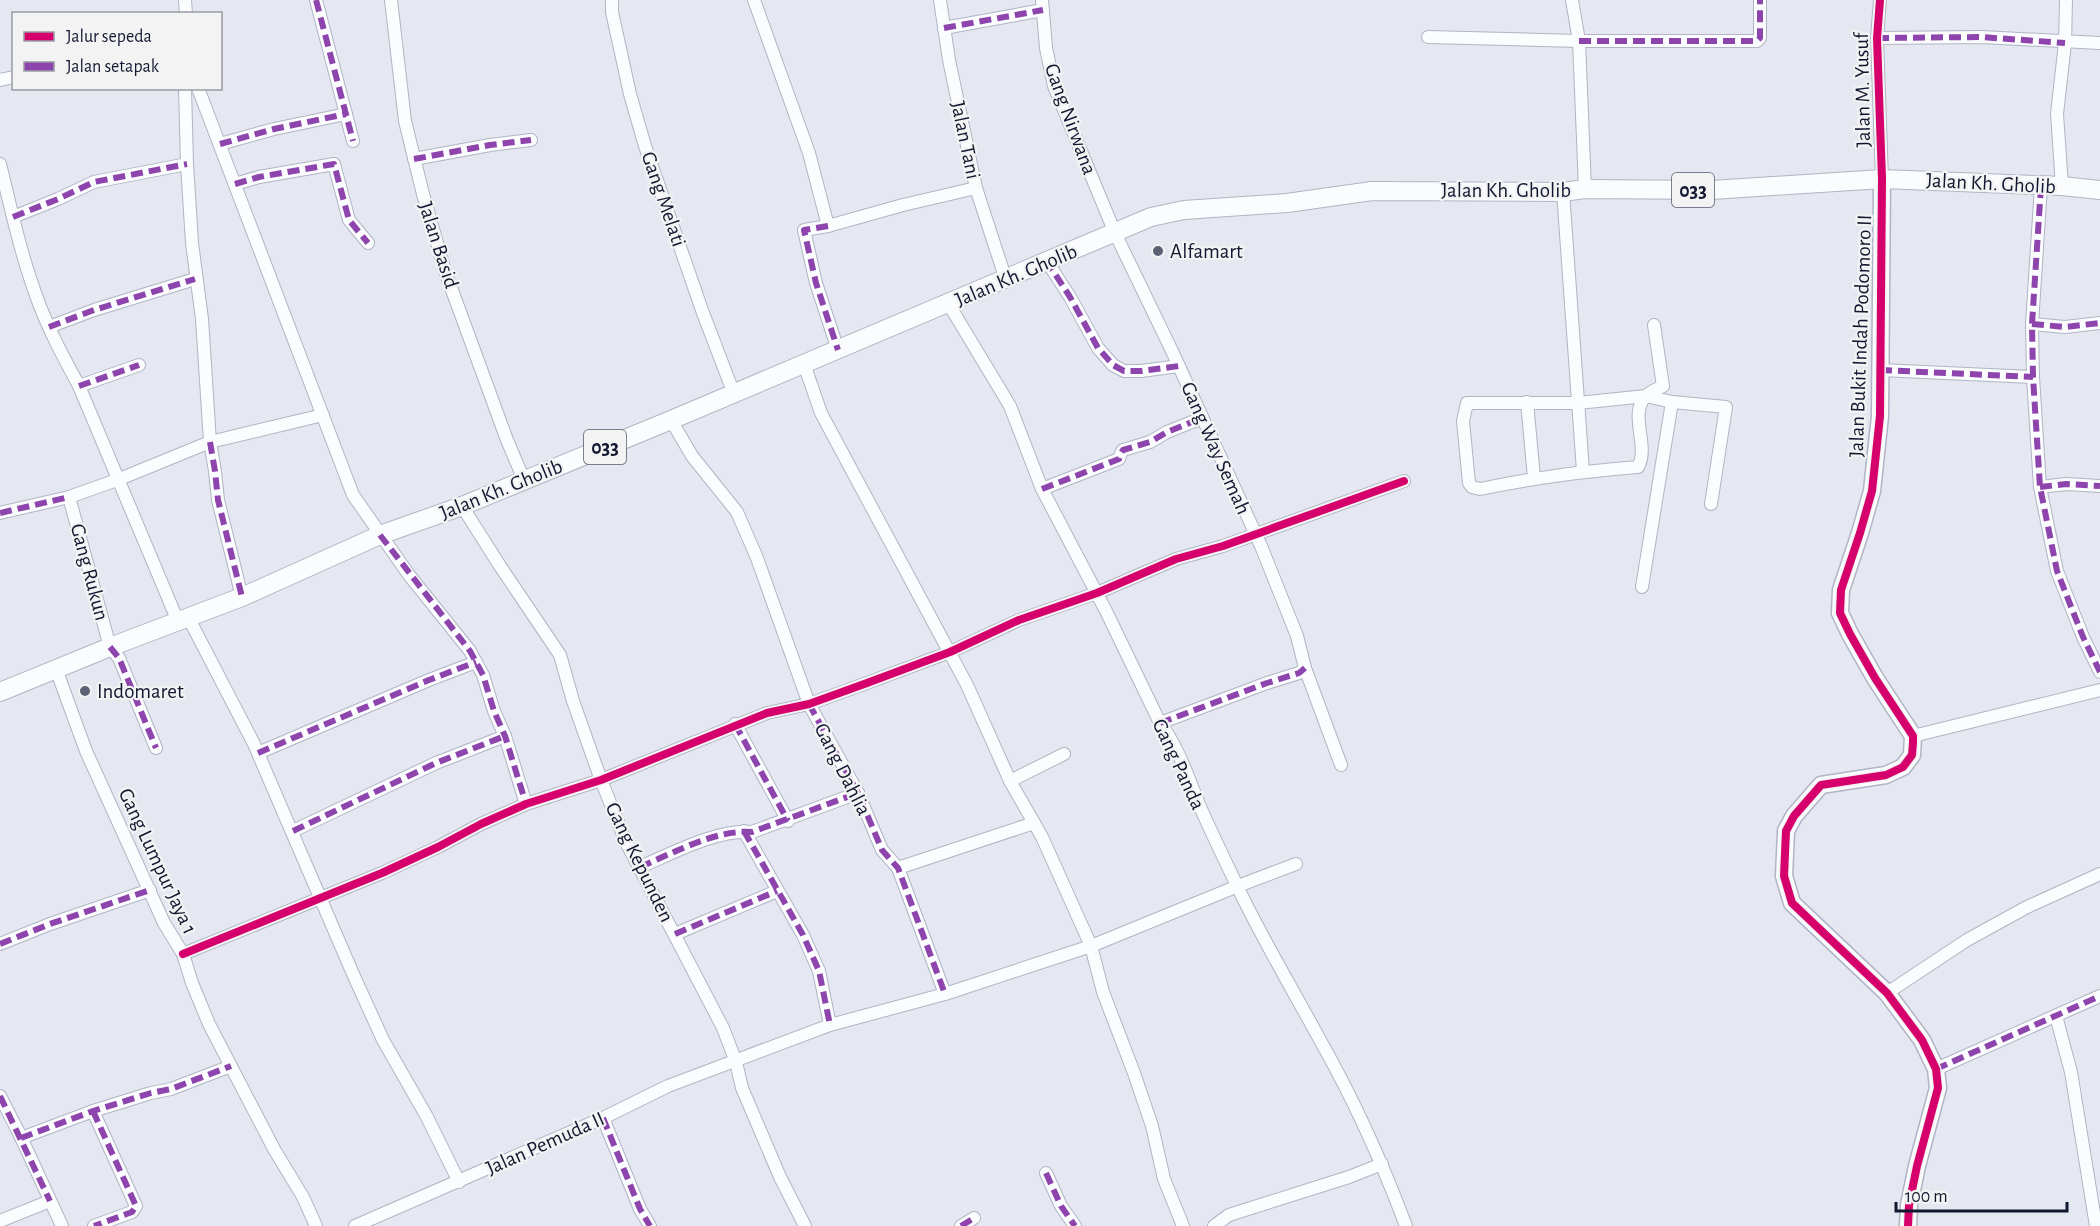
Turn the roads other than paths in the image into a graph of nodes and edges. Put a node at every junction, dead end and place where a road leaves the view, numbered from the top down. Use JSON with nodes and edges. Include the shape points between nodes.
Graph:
{"nodes":[{"id":1,"x":316,"y":0,"type":"edge"},
{"id":2,"x":390,"y":0,"type":"edge"},
{"id":3,"x":612,"y":0,"type":"edge"},
{"id":4,"x":754,"y":0,"type":"edge"},
{"id":5,"x":940,"y":0,"type":"edge"},
{"id":6,"x":1572,"y":0,"type":"edge"},
{"id":7,"x":1760,"y":0,"type":"edge"},
{"id":8,"x":1880,"y":0,"type":"edge"},
{"id":9,"x":2066,"y":0,"type":"edge"},
{"id":10,"x":1042,"y":5,"type":"edge"},
{"id":11,"x":944,"y":28,"type":"junction"},
{"id":12,"x":1428,"y":37,"type":"dead end"},
{"id":13,"x":1877,"y":38,"type":"junction"},
{"id":14,"x":1579,"y":42,"type":"junction"},
{"id":15,"x":2065,"y":43,"type":"junction"},
{"id":16,"x":2100,"y":43,"type":"edge"},
{"id":17,"x":185,"y":90,"type":"edge"},
{"id":18,"x":199,"y":90,"type":"edge"},
{"id":19,"x":346,"y":114,"type":"junction"},
{"id":20,"x":531,"y":140,"type":"dead end"},
{"id":21,"x":353,"y":141,"type":"dead end"},
{"id":22,"x":220,"y":144,"type":"junction"},
{"id":23,"x":414,"y":159,"type":"junction"},
{"id":24,"x":0,"y":164,"type":"edge"},
{"id":25,"x":187,"y":164,"type":"junction"},
{"id":26,"x":1882,"y":179,"type":"junction"},
{"id":27,"x":235,"y":183,"type":"junction"},
{"id":28,"x":2041,"y":186,"type":"junction"},
{"id":29,"x":2062,"y":186,"type":"junction"},
{"id":30,"x":976,"y":188,"type":"junction"},
{"id":31,"x":1585,"y":189,"type":"junction"},
{"id":32,"x":2100,"y":190,"type":"edge"},
{"id":33,"x":1563,"y":192,"type":"junction"},
{"id":34,"x":13,"y":217,"type":"junction"},
{"id":35,"x":828,"y":226,"type":"junction"},
{"id":36,"x":1115,"y":233,"type":"junction"},
{"id":37,"x":368,"y":243,"type":"dead end"},
{"id":38,"x":1046,"y":260,"type":"junction"},
{"id":39,"x":1005,"y":278,"type":"junction"},
{"id":40,"x":195,"y":279,"type":"junction"},
{"id":41,"x":948,"y":303,"type":"junction"},
{"id":42,"x":2100,"y":323,"type":"edge"},
{"id":43,"x":1654,"y":325,"type":"dead end"},
{"id":44,"x":2043,"y":326,"type":"junction"},
{"id":45,"x":49,"y":327,"type":"junction"},
{"id":46,"x":838,"y":350,"type":"junction"},
{"id":47,"x":804,"y":364,"type":"junction"},
{"id":48,"x":139,"y":365,"type":"dead end"},
{"id":49,"x":1179,"y":366,"type":"junction"},
{"id":50,"x":1880,"y":370,"type":"junction"},
{"id":51,"x":2033,"y":377,"type":"junction"},
{"id":52,"x":79,"y":386,"type":"junction"},
{"id":53,"x":734,"y":394,"type":"junction"},
{"id":54,"x":1646,"y":396,"type":"junction"},
{"id":55,"x":1527,"y":402,"type":"junction"},
{"id":56,"x":1672,"y":402,"type":"junction"},
{"id":57,"x":1578,"y":403,"type":"junction"},
{"id":58,"x":323,"y":415,"type":"junction"},
{"id":59,"x":1202,"y":418,"type":"junction"},
{"id":60,"x":671,"y":420,"type":"junction"},
{"id":61,"x":210,"y":442,"type":"junction"},
{"id":62,"x":1583,"y":471,"type":"junction"},
{"id":63,"x":1534,"y":478,"type":"junction"},
{"id":64,"x":117,"y":480,"type":"junction"},
{"id":65,"x":524,"y":480,"type":"junction"},
{"id":66,"x":1404,"y":481,"type":"dead end"},
{"id":67,"x":2100,"y":486,"type":"edge"},
{"id":68,"x":2040,"y":487,"type":"junction"},
{"id":69,"x":1042,"y":489,"type":"junction"},
{"id":70,"x":69,"y":496,"type":"junction"},
{"id":71,"x":1711,"y":504,"type":"dead end"},
{"id":72,"x":462,"y":506,"type":"junction"},
{"id":73,"x":0,"y":513,"type":"edge"},
{"id":74,"x":1255,"y":534,"type":"junction"},
{"id":75,"x":380,"y":535,"type":"junction"},
{"id":76,"x":1642,"y":587,"type":"dead end"},
{"id":77,"x":1097,"y":593,"type":"junction"},
{"id":78,"x":242,"y":597,"type":"junction"},
{"id":79,"x":181,"y":614,"type":"junction"},
{"id":80,"x":110,"y":647,"type":"junction"},
{"id":81,"x":950,"y":652,"type":"junction"},
{"id":82,"x":476,"y":662,"type":"junction"},
{"id":83,"x":1305,"y":668,"type":"junction"},
{"id":84,"x":56,"y":669,"type":"junction"},
{"id":85,"x":2100,"y":672,"type":"edge"},
{"id":86,"x":2100,"y":690,"type":"edge"},
{"id":87,"x":0,"y":692,"type":"edge"},
{"id":88,"x":809,"y":704,"type":"junction"},
{"id":89,"x":1160,"y":723,"type":"junction"},
{"id":90,"x":735,"y":724,"type":"junction"},
{"id":91,"x":505,"y":736,"type":"junction"},
{"id":92,"x":1913,"y":736,"type":"junction"},
{"id":93,"x":156,"y":748,"type":"dead end"},
{"id":94,"x":258,"y":753,"type":"junction"},
{"id":95,"x":1064,"y":754,"type":"dead end"},
{"id":96,"x":1341,"y":765,"type":"dead end"},
{"id":97,"x":601,"y":780,"type":"junction"},
{"id":98,"x":1010,"y":782,"type":"junction"},
{"id":99,"x":858,"y":793,"type":"junction"},
{"id":100,"x":526,"y":804,"type":"junction"},
{"id":101,"x":788,"y":821,"type":"junction"},
{"id":102,"x":1034,"y":823,"type":"junction"},
{"id":103,"x":293,"y":831,"type":"junction"},
{"id":104,"x":744,"y":831,"type":"junction"},
{"id":105,"x":1296,"y":864,"type":"dead end"},
{"id":106,"x":640,"y":867,"type":"junction"},
{"id":107,"x":898,"y":868,"type":"junction"},
{"id":108,"x":2100,"y":874,"type":"edge"},
{"id":109,"x":1238,"y":886,"type":"junction"},
{"id":110,"x":150,"y":890,"type":"junction"},
{"id":111,"x":777,"y":891,"type":"junction"},
{"id":112,"x":321,"y":897,"type":"junction"},
{"id":113,"x":675,"y":934,"type":"junction"},
{"id":114,"x":0,"y":945,"type":"edge"},
{"id":115,"x":1091,"y":946,"type":"junction"},
{"id":116,"x":183,"y":954,"type":"junction"},
{"id":117,"x":1887,"y":993,"type":"junction"},
{"id":118,"x":945,"y":994,"type":"junction"},
{"id":119,"x":2100,"y":996,"type":"edge"},
{"id":120,"x":2056,"y":1016,"type":"junction"},
{"id":121,"x":830,"y":1025,"type":"junction"},
{"id":122,"x":736,"y":1062,"type":"junction"},
{"id":123,"x":231,"y":1066,"type":"junction"},
{"id":124,"x":1936,"y":1069,"type":"junction"},
{"id":125,"x":0,"y":1096,"type":"edge"},
{"id":126,"x":93,"y":1111,"type":"junction"},
{"id":127,"x":603,"y":1118,"type":"junction"},
{"id":128,"x":21,"y":1138,"type":"junction"},
{"id":129,"x":1382,"y":1164,"type":"junction"},
{"id":130,"x":1046,"y":1173,"type":"dead end"},
{"id":131,"x":459,"y":1182,"type":"junction"},
{"id":132,"x":50,"y":1201,"type":"junction"},
{"id":133,"x":974,"y":1218,"type":"dead end"},
{"id":134,"x":0,"y":1221,"type":"edge"},
{"id":135,"x":62,"y":1226,"type":"edge"},
{"id":136,"x":94,"y":1226,"type":"edge"},
{"id":137,"x":316,"y":1226,"type":"edge"},
{"id":138,"x":355,"y":1226,"type":"edge"},
{"id":139,"x":650,"y":1226,"type":"edge"},
{"id":140,"x":806,"y":1226,"type":"edge"},
{"id":141,"x":961,"y":1226,"type":"edge"},
{"id":142,"x":1076,"y":1226,"type":"edge"},
{"id":143,"x":1183,"y":1226,"type":"edge"},
{"id":144,"x":1214,"y":1226,"type":"edge"},
{"id":145,"x":1406,"y":1226,"type":"edge"},
{"id":146,"x":1908,"y":1226,"type":"edge"},
{"id":147,"x":2096,"y":1226,"type":"edge"}],
"edges":[{"from":1,"to":19,"type":"street"},
{"from":2,"to":23,"type":"street","name":"Jalan Basid","via":[[405,121]]},
{"from":3,"to":53,"type":"street","name":"Gang Melati","via":[[630,94],[645,146]]},
{"from":4,"to":35,"type":"street","via":[[808,153]]},
{"from":5,"to":11,"type":"street","name":"Jalan Tani"},
{"from":6,"to":14,"type":"street"},
{"from":7,"to":14,"type":"street","via":[[1757,41]]},
{"from":8,"to":13,"type":"street","name":"Jalan M. Yusuf"},
{"from":9,"to":15,"type":"street"},
{"from":10,"to":11,"type":"street"},
{"from":10,"to":36,"type":"street","name":"Gang Nirwana","via":[[1054,86]]},
{"from":11,"to":30,"type":"street","name":"Jalan Tani"},
{"from":12,"to":14,"type":"street"},
{"from":13,"to":15,"type":"street","via":[[1981,37]]},
{"from":13,"to":26,"type":"street","name":"Jalan M. Yusuf"},
{"from":14,"to":31,"type":"street"},
{"from":15,"to":16,"type":"street"},
{"from":15,"to":29,"type":"street","via":[[2057,114]]},
{"from":17,"to":25,"type":"street"},
{"from":18,"to":22,"type":"street"},
{"from":19,"to":21,"type":"street"},
{"from":19,"to":22,"type":"street"},
{"from":20,"to":23,"type":"street"},
{"from":22,"to":27,"type":"street"},
{"from":23,"to":65,"type":"street","name":"Jalan Basid","via":[[446,271]]},
{"from":24,"to":34,"type":"street"},
{"from":25,"to":34,"type":"street","via":[[94,182]]},
{"from":25,"to":40,"type":"street"},
{"from":26,"to":28,"type":"main road","name":"Jalan Kh. Gholib","number":"033"},
{"from":26,"to":31,"type":"main road","name":"Jalan Kh. Gholib","number":"033","via":[[1712,190]]},
{"from":26,"to":50,"type":"street","name":"Jalan Bukit Indah Podomoro II"},
{"from":27,"to":37,"type":"street","via":[[334,164],[349,220]]},
{"from":27,"to":58,"type":"street"},
{"from":28,"to":29,"type":"main road","name":"Jalan Kh. Gholib","number":"033"},
{"from":28,"to":44,"type":"street"},
{"from":29,"to":32,"type":"main road","name":"Jalan Kh. Gholib","number":"033"},
{"from":30,"to":35,"type":"street"},
{"from":30,"to":39,"type":"street","name":"Jalan Tani"},
{"from":31,"to":33,"type":"main road","name":"Jalan Kh. Gholib","number":"033"},
{"from":33,"to":36,"type":"main road","name":"Jalan Kh. Gholib","number":"033","via":[[1372,191],[1287,203],[1184,210],[1151,217]]},
{"from":33,"to":57,"type":"street"},
{"from":34,"to":45,"type":"street"},
{"from":35,"to":46,"type":"street","via":[[804,230]]},
{"from":36,"to":38,"type":"main road","name":"Jalan Kh. Gholib","number":"033"},
{"from":36,"to":49,"type":"street","name":"Gang Way Semah"},
{"from":38,"to":39,"type":"main road","name":"Jalan Kh. Gholib","number":"033"},
{"from":38,"to":49,"type":"street","via":[[1098,348],[1113,365],[1124,371]]},
{"from":39,"to":41,"type":"main road","name":"Jalan Kh. Gholib","number":"033"},
{"from":40,"to":45,"type":"street"},
{"from":40,"to":61,"type":"street","via":[[202,319]]},
{"from":41,"to":46,"type":"main road","name":"Jalan Kh. Gholib","number":"033"},
{"from":41,"to":69,"type":"street","name":"Gang Panda","via":[[1010,406]]},
{"from":42,"to":44,"type":"street"},
{"from":43,"to":54,"type":"street","via":[[1663,386]]},
{"from":44,"to":51,"type":"street"},
{"from":45,"to":52,"type":"street"},
{"from":46,"to":47,"type":"main road","name":"Jalan Kh. Gholib","number":"033"},
{"from":47,"to":53,"type":"main road","name":"Jalan Kh. Gholib","number":"033"},
{"from":47,"to":81,"type":"street","via":[[820,413]]},
{"from":48,"to":52,"type":"street"},
{"from":49,"to":59,"type":"street","name":"Gang Way Semah"},
{"from":50,"to":51,"type":"street"},
{"from":50,"to":92,"type":"street","name":"Jalan Bukit Indah Podomoro II","via":[[1880,416],[1872,491],[1841,590],[1840,613],[1875,678]]},
{"from":51,"to":68,"type":"street"},
{"from":52,"to":64,"type":"street"},
{"from":53,"to":60,"type":"main road","name":"Jalan Kh. Gholib","number":"033"},
{"from":54,"to":56,"type":"street"},
{"from":54,"to":57,"type":"street"},
{"from":54,"to":62,"type":"street","via":[[1640,410],[1638,467]]},
{"from":55,"to":57,"type":"street"},
{"from":55,"to":63,"type":"street"},
{"from":55,"to":63,"type":"street","via":[[1467,403],[1463,421],[1472,487],[1480,489]]},
{"from":56,"to":71,"type":"street","via":[[1726,407]]},
{"from":56,"to":76,"type":"street"},
{"from":57,"to":62,"type":"street"},
{"from":58,"to":61,"type":"street"},
{"from":58,"to":75,"type":"street","via":[[353,495]]},
{"from":59,"to":69,"type":"street","via":[[1123,450],[1119,459]]},
{"from":59,"to":74,"type":"street","name":"Gang Way Semah"},
{"from":60,"to":65,"type":"main road","name":"Jalan Kh. Gholib","number":"033"},
{"from":60,"to":88,"type":"street","name":"Gang Dahlia","via":[[692,456],[737,512]]},
{"from":61,"to":64,"type":"street"},
{"from":61,"to":78,"type":"street","via":[[218,500]]},
{"from":62,"to":63,"type":"street"},
{"from":64,"to":70,"type":"street"},
{"from":64,"to":79,"type":"street"},
{"from":65,"to":72,"type":"main road","name":"Jalan Kh. Gholib","number":"033"},
{"from":66,"to":74,"type":"street"},
{"from":67,"to":68,"type":"street"},
{"from":68,"to":85,"type":"street","via":[[2057,571]]},
{"from":69,"to":77,"type":"street","name":"Gang Panda"},
{"from":70,"to":73,"type":"street"},
{"from":70,"to":80,"type":"street","name":"Gang Rukun"},
{"from":72,"to":75,"type":"main road","name":"Jalan Kh. Gholib","number":"033"},
{"from":72,"to":97,"type":"street","name":"Gang Kepunden","via":[[560,655]]},
{"from":74,"to":77,"type":"street","via":[[1199,555],[1176,559]]},
{"from":74,"to":83,"type":"street","name":"Gang Way Semah","via":[[1282,595]]},
{"from":75,"to":78,"type":"main road","name":"Jalan Kh. Gholib","number":"033"},
{"from":75,"to":82,"type":"street"},
{"from":77,"to":81,"type":"street","via":[[1019,620]]},
{"from":77,"to":89,"type":"street","name":"Gang Panda"},
{"from":78,"to":79,"type":"main road","name":"Jalan Kh. Gholib","number":"033"},
{"from":79,"to":80,"type":"main road","name":"Jalan Kh. Gholib","number":"033"},
{"from":79,"to":94,"type":"street"},
{"from":80,"to":84,"type":"main road","name":"Jalan Kh. Gholib","number":"033"},
{"from":80,"to":93,"type":"street","name":"Gang Rukun","via":[[119,658]]},
{"from":81,"to":88,"type":"street"},
{"from":81,"to":98,"type":"street"},
{"from":82,"to":91,"type":"street"},
{"from":82,"to":94,"type":"street"},
{"from":83,"to":89,"type":"street"},
{"from":83,"to":96,"type":"street","name":"Gang Way Semah"},
{"from":84,"to":87,"type":"main road","name":"Jalan Kh. Gholib","number":"033"},
{"from":84,"to":110,"type":"street","name":"Gang Lumpur Jaya 1","via":[[86,751]]},
{"from":86,"to":92,"type":"street"},
{"from":88,"to":90,"type":"street"},
{"from":88,"to":99,"type":"street","name":"Gang Dahlia"},
{"from":89,"to":109,"type":"street","name":"Gang Panda","via":[[1170,736]]},
{"from":90,"to":97,"type":"street"},
{"from":90,"to":101,"type":"street"},
{"from":91,"to":100,"type":"street"},
{"from":91,"to":103,"type":"street","via":[[436,763]]},
{"from":92,"to":117,"type":"street","via":[[1912,755],[1903,767],[1886,775],[1821,785],[1786,831],[1784,876],[1792,903]]},
{"from":94,"to":103,"type":"street"},
{"from":95,"to":98,"type":"street"},
{"from":97,"to":100,"type":"street"},
{"from":97,"to":106,"type":"street","name":"Gang Kepunden"},
{"from":98,"to":102,"type":"street"},
{"from":99,"to":101,"type":"street"},
{"from":99,"to":107,"type":"street","name":"Gang Dahlia","via":[[882,850]]},
{"from":100,"to":112,"type":"street","via":[[438,848]]},
{"from":101,"to":104,"type":"street"},
{"from":102,"to":107,"type":"street"},
{"from":102,"to":115,"type":"street"},
{"from":103,"to":112,"type":"street"},
{"from":104,"to":106,"type":"street","via":[[704,841]]},
{"from":104,"to":111,"type":"street"},
{"from":105,"to":109,"type":"street","name":"Jalan Pemuda II"},
{"from":106,"to":113,"type":"street","name":"Gang Kepunden"},
{"from":107,"to":118,"type":"street","name":"Gang Dahlia"},
{"from":108,"to":117,"type":"street","via":[[1967,940]]},
{"from":109,"to":115,"type":"street","name":"Jalan Pemuda II"},
{"from":109,"to":129,"type":"street","name":"Gang Panda"},
{"from":110,"to":114,"type":"street"},
{"from":110,"to":116,"type":"street","name":"Gang Lumpur Jaya 1"},
{"from":111,"to":113,"type":"street"},
{"from":111,"to":121,"type":"street","via":[[819,971]]},
{"from":112,"to":116,"type":"street"},
{"from":112,"to":131,"type":"street","via":[[383,1040]]},
{"from":113,"to":122,"type":"street","name":"Gang Kepunden"},
{"from":115,"to":118,"type":"street","name":"Jalan Pemuda II"},
{"from":115,"to":143,"type":"street","via":[[1103,992],[1152,1126],[1164,1179]]},
{"from":116,"to":123,"type":"street","name":"Gang Lumpur Jaya 1","via":[[200,1004]]},
{"from":117,"to":124,"type":"street","via":[[1922,1040]]},
{"from":118,"to":121,"type":"street","name":"Jalan Pemuda II"},
{"from":119,"to":120,"type":"street"},
{"from":120,"to":124,"type":"street"},
{"from":120,"to":147,"type":"street","via":[[2071,1072]]},
{"from":121,"to":122,"type":"street","name":"Jalan Pemuda II"},
{"from":122,"to":127,"type":"street","name":"Jalan Pemuda II","via":[[668,1086]]},
{"from":122,"to":140,"type":"street","name":"Gang Kepunden","via":[[742,1088]]},
{"from":123,"to":126,"type":"street","via":[[171,1089]]},
{"from":123,"to":137,"type":"street","name":"Gang Lumpur Jaya 1"},
{"from":124,"to":146,"type":"street","via":[[1938,1088],[1917,1166]]},
{"from":125,"to":128,"type":"street"},
{"from":126,"to":128,"type":"street"},
{"from":126,"to":136,"type":"street","via":[[136,1206],[132,1212]]},
{"from":127,"to":131,"type":"street","name":"Jalan Pemuda II"},
{"from":127,"to":139,"type":"street"},
{"from":128,"to":132,"type":"street"},
{"from":129,"to":144,"type":"street","via":[[1229,1215]]},
{"from":129,"to":145,"type":"street","name":"Gang Panda"},
{"from":130,"to":142,"type":"street","via":[[1061,1206]]},
{"from":131,"to":138,"type":"street","name":"Jalan Pemuda II"},
{"from":132,"to":134,"type":"street"},
{"from":132,"to":135,"type":"street"},
{"from":133,"to":141,"type":"street"}]}
